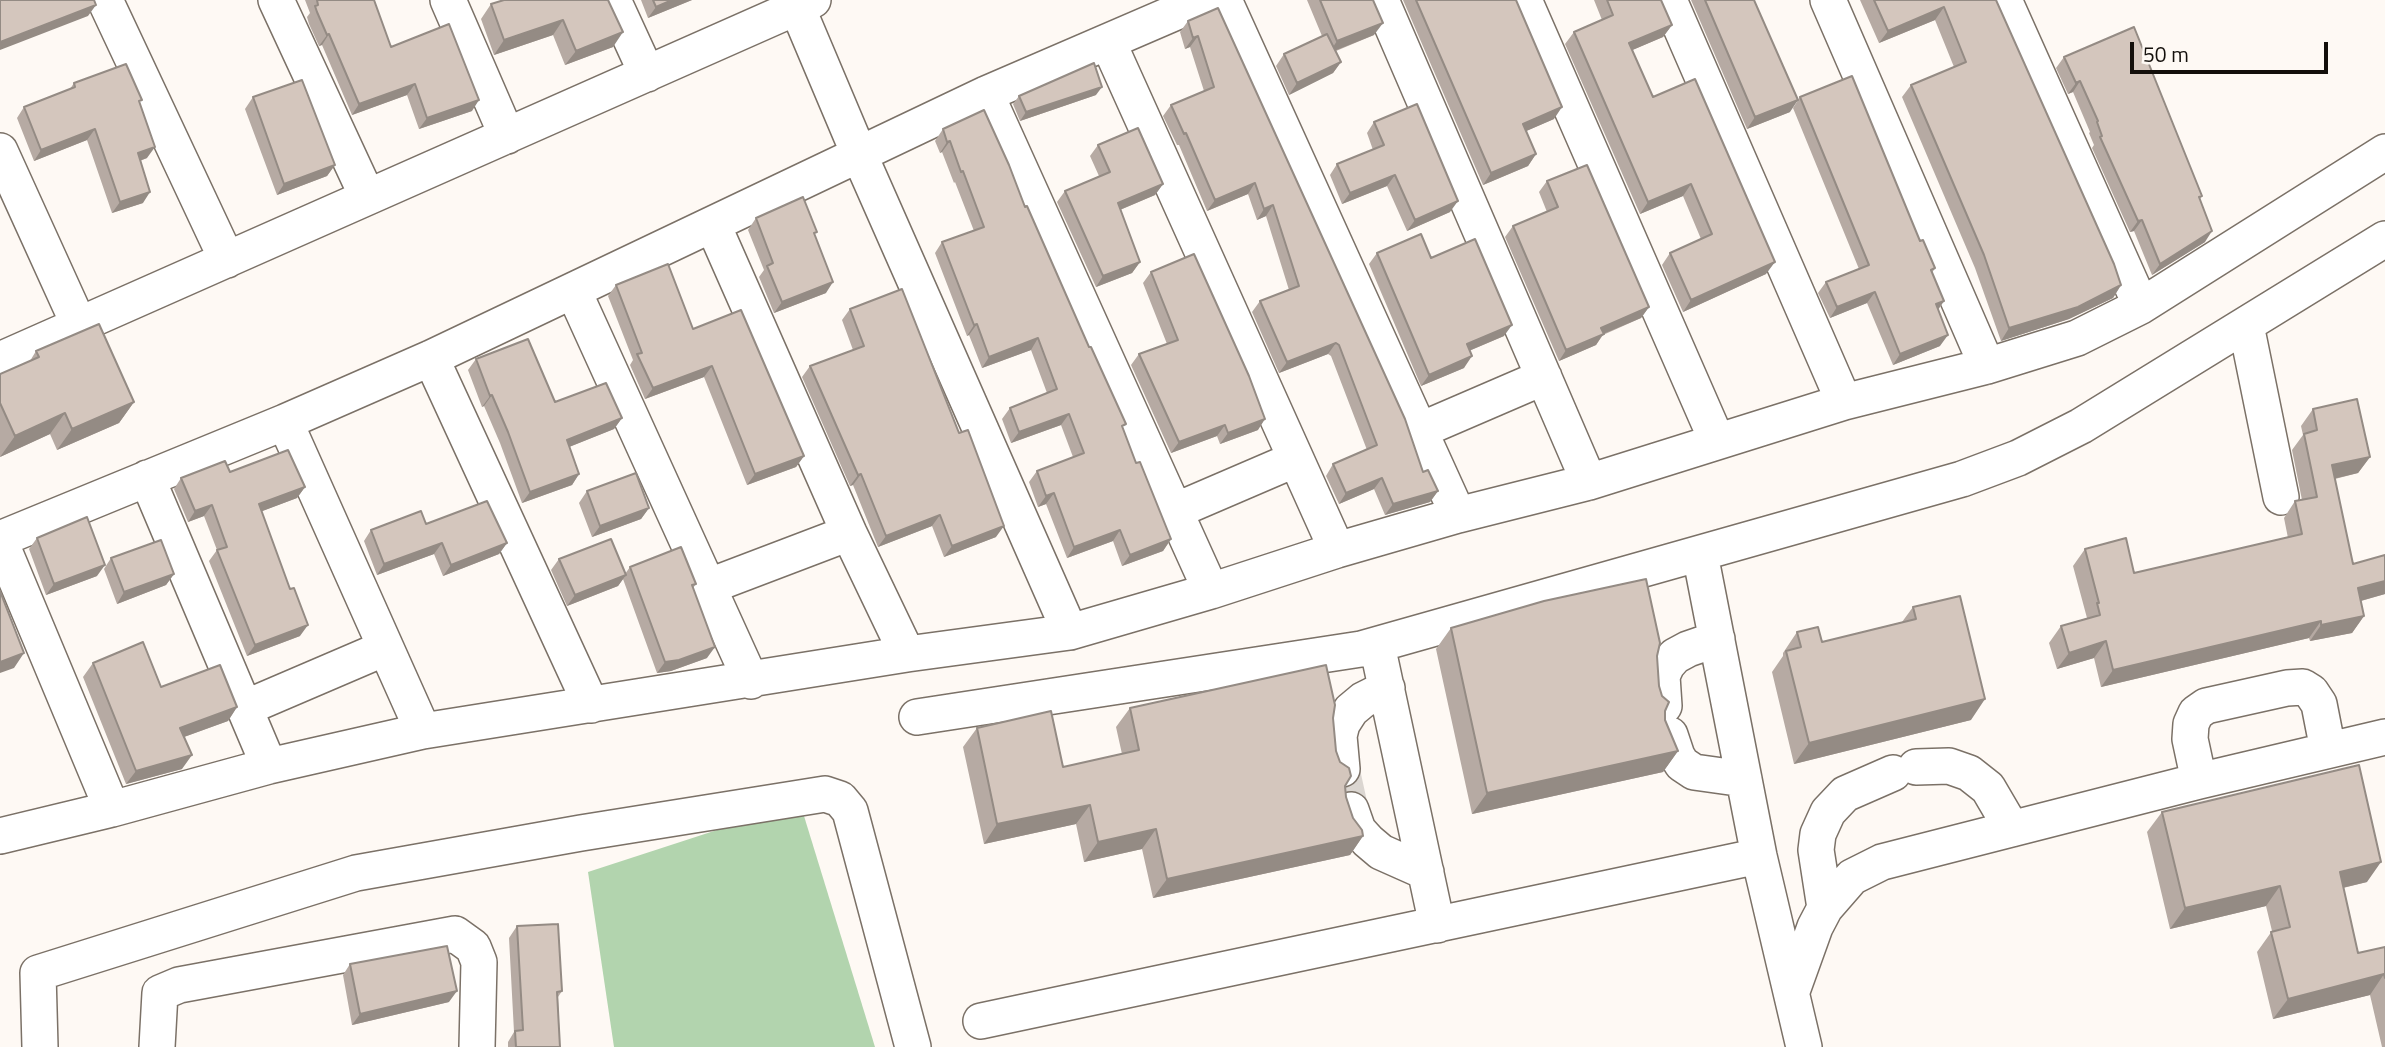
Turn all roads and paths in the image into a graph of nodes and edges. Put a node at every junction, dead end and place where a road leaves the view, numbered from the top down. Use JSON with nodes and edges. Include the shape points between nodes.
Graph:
{"nodes":[{"id":1,"x":105,"y":0,"type":"edge"},
{"id":2,"x":276,"y":0,"type":"edge"},
{"id":3,"x":448,"y":0,"type":"edge"},
{"id":4,"x":613,"y":0,"type":"edge"},
{"id":5,"x":1204,"y":0,"type":"edge"},
{"id":6,"x":1224,"y":0,"type":"edge"},
{"id":7,"x":1381,"y":0,"type":"edge"},
{"id":8,"x":1524,"y":0,"type":"edge"},
{"id":9,"x":1669,"y":0,"type":"edge"},
{"id":10,"x":1828,"y":0,"type":"edge"},
{"id":11,"x":2004,"y":0,"type":"edge"},
{"id":12,"x":801,"y":2,"type":"edge"},
{"id":13,"x":1108,"y":42,"type":"junction"},
{"id":14,"x":647,"y":74,"type":"junction"},
{"id":15,"x":986,"y":94,"type":"junction"},
{"id":16,"x":507,"y":136,"type":"junction"},
{"id":17,"x":0,"y":151,"type":"edge"},
{"id":18,"x":2385,"y":152,"type":"edge"},
{"id":19,"x":859,"y":154,"type":"junction"},
{"id":20,"x":367,"y":196,"type":"junction"},
{"id":21,"x":713,"y":225,"type":"junction"},
{"id":22,"x":2385,"y":239,"type":"edge"},
{"id":23,"x":227,"y":260,"type":"junction"},
{"id":24,"x":574,"y":292,"type":"junction"},
{"id":25,"x":2141,"y":306,"type":"junction"},
{"id":26,"x":79,"y":324,"type":"junction"},
{"id":27,"x":2246,"y":325,"type":"junction"},
{"id":28,"x":431,"y":358,"type":"junction"},
{"id":29,"x":0,"y":360,"type":"edge"},
{"id":30,"x":1987,"y":366,"type":"junction"},
{"id":31,"x":1544,"y":377,"type":"junction"},
{"id":32,"x":1844,"y":402,"type":"junction"},
{"id":33,"x":285,"y":422,"type":"junction"},
{"id":34,"x":1421,"y":430,"type":"junction"},
{"id":35,"x":1717,"y":441,"type":"junction"},
{"id":36,"x":1296,"y":459,"type":"junction"},
{"id":37,"x":147,"y":478,"type":"junction"},
{"id":38,"x":1589,"y":482,"type":"junction"},
{"id":39,"x":2281,"y":497,"type":"dead end"},
{"id":40,"x":1175,"y":511,"type":"junction"},
{"id":41,"x":1458,"y":515,"type":"junction"},
{"id":42,"x":849,"y":533,"type":"junction"},
{"id":43,"x":0,"y":540,"type":"edge"},
{"id":44,"x":1337,"y":550,"type":"junction"},
{"id":45,"x":1700,"y":554,"type":"junction"},
{"id":46,"x":707,"y":587,"type":"junction"},
{"id":47,"x":1211,"y":591,"type":"junction"},
{"id":48,"x":1070,"y":632,"type":"junction"},
{"id":49,"x":1717,"y":639,"type":"junction"},
{"id":50,"x":1377,"y":645,"type":"junction"},
{"id":51,"x":386,"y":648,"type":"junction"},
{"id":52,"x":907,"y":654,"type":"junction"},
{"id":53,"x":751,"y":681,"type":"junction"},
{"id":54,"x":1387,"y":688,"type":"junction"},
{"id":55,"x":591,"y":705,"type":"junction"},
{"id":56,"x":245,"y":708,"type":"junction"},
{"id":57,"x":917,"y":717,"type":"dead end"},
{"id":58,"x":423,"y":731,"type":"junction"},
{"id":59,"x":2385,"y":738,"type":"edge"},
{"id":60,"x":2328,"y":750,"type":"junction"},
{"id":61,"x":269,"y":766,"type":"junction"},
{"id":62,"x":1342,"y":768,"type":"tunnel mouth"},
{"id":63,"x":1744,"y":779,"type":"junction"},
{"id":64,"x":2199,"y":781,"type":"junction"},
{"id":65,"x":112,"y":809,"type":"junction"},
{"id":66,"x":1351,"y":810,"type":"tunnel mouth"},
{"id":67,"x":2012,"y":829,"type":"junction"},
{"id":68,"x":0,"y":836,"type":"edge"},
{"id":69,"x":1759,"y":856,"type":"junction"},
{"id":70,"x":1426,"y":872,"type":"junction"},
{"id":71,"x":1825,"y":908,"type":"junction"},
{"id":72,"x":1437,"y":925,"type":"junction"},
{"id":73,"x":1792,"y":991,"type":"junction"},
{"id":74,"x":981,"y":1021,"type":"dead end"},
{"id":75,"x":40,"y":1047,"type":"edge"},
{"id":76,"x":157,"y":1047,"type":"edge"},
{"id":77,"x":477,"y":1047,"type":"edge"},
{"id":78,"x":912,"y":1047,"type":"edge"},
{"id":79,"x":1804,"y":1047,"type":"edge"}],
"edges":[{"from":1,"to":23,"type":"street"},
{"from":2,"to":20,"type":"street"},
{"from":3,"to":16,"type":"street"},
{"from":4,"to":14,"type":"street"},
{"from":5,"to":13,"type":"street"},
{"from":6,"to":34,"type":"street"},
{"from":7,"to":31,"type":"street"},
{"from":8,"to":35,"type":"street"},
{"from":9,"to":32,"type":"street"},
{"from":10,"to":30,"type":"street"},
{"from":11,"to":25,"type":"street"},
{"from":12,"to":14,"type":"street"},
{"from":12,"to":19,"type":"street"},
{"from":13,"to":15,"type":"street"},
{"from":13,"to":36,"type":"street"},
{"from":14,"to":16,"type":"street"},
{"from":15,"to":19,"type":"street"},
{"from":15,"to":40,"type":"street"},
{"from":16,"to":20,"type":"street"},
{"from":17,"to":26,"type":"street"},
{"from":18,"to":25,"type":"street"},
{"from":19,"to":21,"type":"street"},
{"from":19,"to":48,"type":"street"},
{"from":20,"to":23,"type":"street"},
{"from":21,"to":24,"type":"street"},
{"from":21,"to":42,"type":"street"},
{"from":22,"to":27,"type":"street"},
{"from":23,"to":26,"type":"street"},
{"from":24,"to":28,"type":"street"},
{"from":24,"to":46,"type":"street"},
{"from":25,"to":30,"type":"street","via":[[2077,338]]},
{"from":26,"to":29,"type":"street"},
{"from":27,"to":39,"type":"street"},
{"from":27,"to":45,"type":"street","via":[[2081,426],[2018,458],[1962,479]]},
{"from":28,"to":33,"type":"street"},
{"from":28,"to":55,"type":"street"},
{"from":30,"to":32,"type":"street"},
{"from":31,"to":34,"type":"street"},
{"from":31,"to":38,"type":"street"},
{"from":32,"to":35,"type":"street"},
{"from":33,"to":37,"type":"street"},
{"from":33,"to":51,"type":"street"},
{"from":34,"to":41,"type":"street"},
{"from":35,"to":38,"type":"street"},
{"from":36,"to":40,"type":"street"},
{"from":36,"to":44,"type":"street"},
{"from":37,"to":43,"type":"street"},
{"from":37,"to":56,"type":"street"},
{"from":38,"to":41,"type":"street"},
{"from":40,"to":47,"type":"street"},
{"from":41,"to":44,"type":"street"},
{"from":42,"to":46,"type":"street"},
{"from":42,"to":52,"type":"street"},
{"from":43,"to":65,"type":"street"},
{"from":44,"to":47,"type":"street"},
{"from":45,"to":49,"type":"street"},
{"from":45,"to":50,"type":"street"},
{"from":46,"to":53,"type":"street"},
{"from":47,"to":48,"type":"street"},
{"from":48,"to":52,"type":"street"},
{"from":49,"to":63,"type":"street"},
{"from":49,"to":63,"type":"street","via":[[1688,649],[1667,665],[1662,676],[1667,721],[1682,764],[1694,772]]},
{"from":50,"to":54,"type":"street"},
{"from":50,"to":57,"type":"street"},
{"from":51,"to":56,"type":"street"},
{"from":51,"to":58,"type":"street"},
{"from":52,"to":53,"type":"street"},
{"from":53,"to":55,"type":"street"},
{"from":54,"to":62,"type":"street","via":[[1363,700],[1342,724]]},
{"from":54,"to":70,"type":"street"},
{"from":55,"to":58,"type":"street"},
{"from":56,"to":61,"type":"street"},
{"from":58,"to":61,"type":"street"},
{"from":59,"to":60,"type":"street"},
{"from":60,"to":64,"type":"street"},
{"from":60,"to":64,"type":"street","via":[[2319,704],[2303,687],[2206,706],[2191,724]]},
{"from":61,"to":65,"type":"street"},
{"from":63,"to":69,"type":"street"},
{"from":64,"to":67,"type":"street"},
{"from":65,"to":68,"type":"street"},
{"from":66,"to":70,"type":"street","via":[[1358,830],[1381,852]]},
{"from":67,"to":71,"type":"street","via":[[1882,862],[1853,877]]},
{"from":67,"to":71,"type":"street","via":[[1987,788],[1969,773],[1949,766],[1904,770],[1844,794],[1828,812],[1818,834]]},
{"from":69,"to":72,"type":"street"},
{"from":69,"to":73,"type":"street"},
{"from":70,"to":72,"type":"street"},
{"from":71,"to":73,"type":"street"},
{"from":72,"to":74,"type":"street"},
{"from":73,"to":79,"type":"street"},
{"from":75,"to":78,"type":"street","via":[[38,973],[356,873],[825,794],[840,799],[850,811]]},
{"from":76,"to":77,"type":"street","via":[[160,993],[179,985],[455,934],[473,947],[479,962]]}]}
